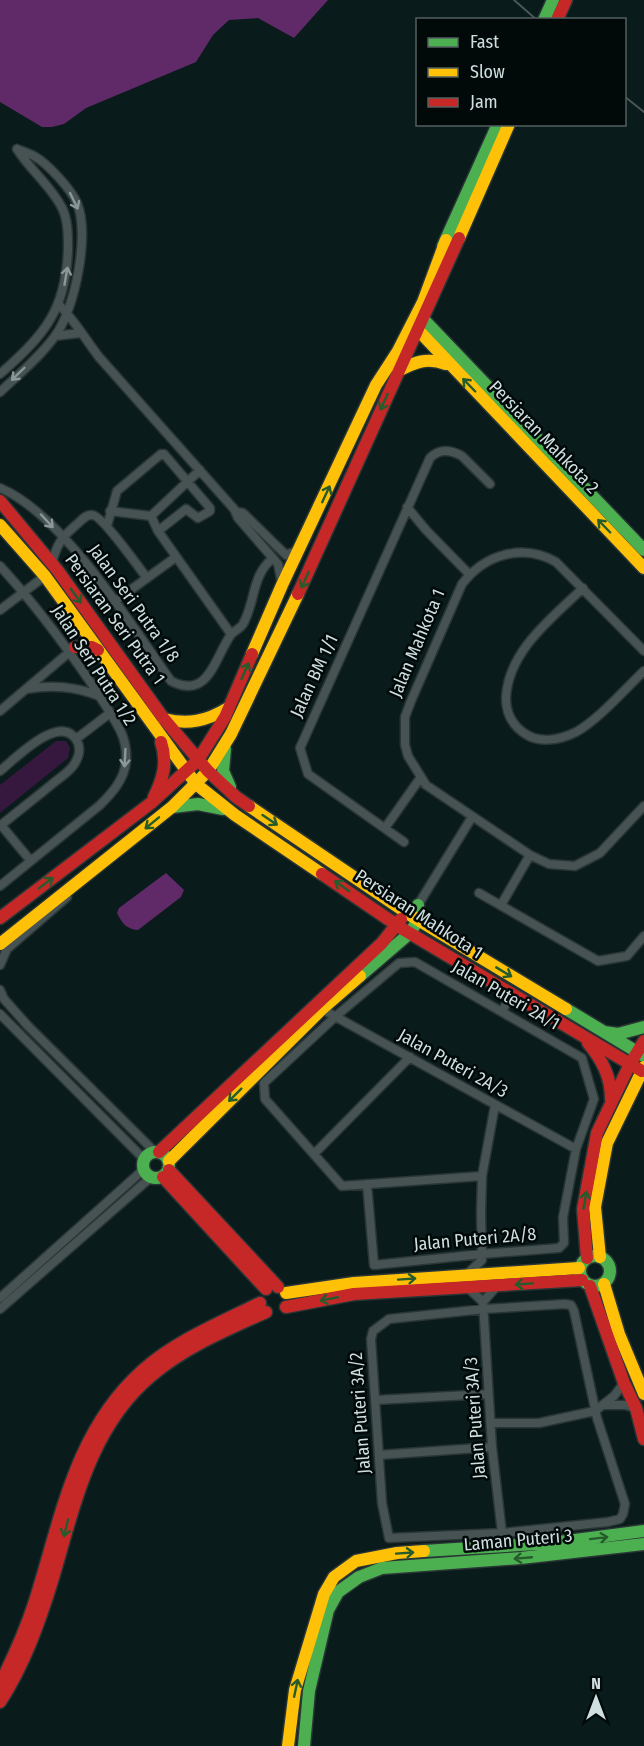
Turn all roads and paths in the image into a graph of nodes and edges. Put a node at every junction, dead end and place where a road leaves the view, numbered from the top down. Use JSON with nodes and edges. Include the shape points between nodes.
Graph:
{"nodes":[{"id":1,"x":553,"y":0,"type":"edge"},
{"id":2,"x":566,"y":0,"type":"edge"},
{"id":3,"x":545,"y":18,"type":"edge"},
{"id":4,"x":558,"y":18,"type":"edge"},
{"id":5,"x":497,"y":126,"type":"edge"},
{"id":6,"x":509,"y":126,"type":"edge"},
{"id":7,"x":50,"y":170,"type":"junction"},
{"id":8,"x":40,"y":179,"type":"junction"},
{"id":9,"x":446,"y":240,"type":"junction"},
{"id":10,"x":436,"y":292,"type":"junction"},
{"id":11,"x":58,"y":304,"type":"junction"},
{"id":12,"x":69,"y":314,"type":"junction"},
{"id":13,"x":418,"y":324,"type":"junction"},
{"id":14,"x":435,"y":332,"type":"junction"},
{"id":15,"x":80,"y":333,"type":"junction"},
{"id":16,"x":56,"y":336,"type":"junction"},
{"id":17,"x":452,"y":367,"type":"junction"},
{"id":18,"x":391,"y":370,"type":"junction"},
{"id":19,"x":0,"y":374,"type":"edge"},
{"id":20,"x":0,"y":392,"type":"edge"},
{"id":21,"x":200,"y":470,"type":"junction"},
{"id":22,"x":188,"y":481,"type":"junction"},
{"id":23,"x":490,"y":484,"type":"dead end"},
{"id":24,"x":0,"y":488,"type":"edge"},
{"id":25,"x":0,"y":501,"type":"edge"},
{"id":26,"x":407,"y":507,"type":"junction"},
{"id":27,"x":110,"y":511,"type":"junction"},
{"id":28,"x":236,"y":511,"type":"junction"},
{"id":29,"x":151,"y":516,"type":"junction"},
{"id":30,"x":0,"y":525,"type":"edge"},
{"id":31,"x":107,"y":526,"type":"junction"},
{"id":32,"x":158,"y":531,"type":"junction"},
{"id":33,"x":62,"y":537,"type":"junction"},
{"id":34,"x":301,"y":549,"type":"junction"},
{"id":35,"x":644,"y":550,"type":"edge"},
{"id":36,"x":43,"y":551,"type":"junction"},
{"id":37,"x":176,"y":556,"type":"junction"},
{"id":38,"x":273,"y":558,"type":"junction"},
{"id":39,"x":35,"y":564,"type":"junction"},
{"id":40,"x":52,"y":564,"type":"junction"},
{"id":41,"x":0,"y":566,"type":"edge"},
{"id":42,"x":644,"y":568,"type":"edge"},
{"id":43,"x":469,"y":574,"type":"junction"},
{"id":44,"x":45,"y":576,"type":"junction"},
{"id":45,"x":147,"y":578,"type":"junction"},
{"id":46,"x":34,"y":584,"type":"junction"},
{"id":47,"x":282,"y":585,"type":"junction"},
{"id":48,"x":583,"y":588,"type":"junction"},
{"id":49,"x":23,"y":592,"type":"junction"},
{"id":50,"x":114,"y":602,"type":"junction"},
{"id":51,"x":0,"y":610,"type":"edge"},
{"id":52,"x":81,"y":626,"type":"junction"},
{"id":53,"x":231,"y":634,"type":"junction"},
{"id":54,"x":89,"y":638,"type":"junction"},
{"id":55,"x":109,"y":640,"type":"junction"},
{"id":56,"x":73,"y":650,"type":"junction"},
{"id":57,"x":99,"y":650,"type":"junction"},
{"id":58,"x":644,"y":651,"type":"edge"},
{"id":59,"x":644,"y":671,"type":"edge"},
{"id":60,"x":26,"y":689,"type":"junction"},
{"id":61,"x":99,"y":696,"type":"junction"},
{"id":62,"x":229,"y":708,"type":"junction"},
{"id":63,"x":0,"y":711,"type":"edge"},
{"id":64,"x":110,"y":713,"type":"junction"},
{"id":65,"x":164,"y":719,"type":"junction"},
{"id":66,"x":157,"y":731,"type":"junction"},
{"id":67,"x":231,"y":734,"type":"junction"},
{"id":68,"x":76,"y":739,"type":"junction"},
{"id":69,"x":198,"y":760,"type":"junction"},
{"id":70,"x":0,"y":771,"type":"edge"},
{"id":71,"x":208,"y":771,"type":"junction"},
{"id":72,"x":186,"y":772,"type":"junction"},
{"id":73,"x":421,"y":777,"type":"junction"},
{"id":74,"x":196,"y":784,"type":"junction"},
{"id":75,"x":236,"y":797,"type":"junction"},
{"id":76,"x":151,"y":803,"type":"junction"},
{"id":77,"x":644,"y":806,"type":"edge"},
{"id":78,"x":172,"y":807,"type":"junction"},
{"id":79,"x":235,"y":814,"type":"junction"},
{"id":80,"x":472,"y":817,"type":"junction"},
{"id":81,"x":1,"y":826,"type":"edge"},
{"id":82,"x":385,"y":828,"type":"junction"},
{"id":83,"x":404,"y":842,"type":"dead end"},
{"id":84,"x":530,"y":855,"type":"junction"},
{"id":85,"x":30,"y":860,"type":"junction"},
{"id":86,"x":76,"y":885,"type":"junction"},
{"id":87,"x":0,"y":886,"type":"edge"},
{"id":88,"x":479,"y":893,"type":"dead end"},
{"id":89,"x":417,"y":905,"type":"junction"},
{"id":90,"x":501,"y":905,"type":"junction"},
{"id":91,"x":372,"y":908,"type":"junction"},
{"id":92,"x":406,"y":912,"type":"junction"},
{"id":93,"x":0,"y":918,"type":"edge"},
{"id":94,"x":418,"y":920,"type":"junction"},
{"id":95,"x":398,"y":925,"type":"junction"},
{"id":96,"x":410,"y":933,"type":"junction"},
{"id":97,"x":644,"y":936,"type":"edge"},
{"id":98,"x":391,"y":942,"type":"junction"},
{"id":99,"x":0,"y":944,"type":"edge"},
{"id":100,"x":445,"y":954,"type":"junction"},
{"id":101,"x":0,"y":965,"type":"edge"},
{"id":102,"x":0,"y":990,"type":"edge"},
{"id":103,"x":506,"y":995,"type":"junction"},
{"id":104,"x":319,"y":1007,"type":"junction"},
{"id":105,"x":502,"y":1011,"type":"junction"},
{"id":106,"x":0,"y":1014,"type":"edge"},
{"id":107,"x":336,"y":1016,"type":"junction"},
{"id":108,"x":644,"y":1028,"type":"edge"},
{"id":109,"x":603,"y":1032,"type":"junction"},
{"id":110,"x":581,"y":1035,"type":"junction"},
{"id":111,"x":644,"y":1041,"type":"edge"},
{"id":112,"x":640,"y":1054,"type":"edge"},
{"id":113,"x":410,"y":1058,"type":"junction"},
{"id":114,"x":630,"y":1064,"type":"junction"},
{"id":115,"x":643,"y":1069,"type":"edge"},
{"id":116,"x":495,"y":1105,"type":"junction"},
{"id":117,"x":610,"y":1106,"type":"junction"},
{"id":118,"x":576,"y":1149,"type":"junction"},
{"id":119,"x":314,"y":1154,"type":"junction"},
{"id":120,"x":156,"y":1165,"type":"junction"},
{"id":121,"x":482,"y":1176,"type":"junction"},
{"id":122,"x":367,"y":1184,"type":"junction"},
{"id":123,"x":482,"y":1257,"type":"junction"},
{"id":124,"x":600,"y":1257,"type":"junction"},
{"id":125,"x":500,"y":1273,"type":"junction"},
{"id":126,"x":585,"y":1273,"type":"junction"},
{"id":127,"x":466,"y":1275,"type":"junction"},
{"id":128,"x":604,"y":1284,"type":"junction"},
{"id":129,"x":497,"y":1286,"type":"junction"},
{"id":130,"x":468,"y":1288,"type":"junction"},
{"id":131,"x":277,"y":1290,"type":"junction"},
{"id":132,"x":0,"y":1298,"type":"edge"},
{"id":133,"x":484,"y":1305,"type":"junction"},
{"id":134,"x":263,"y":1307,"type":"junction"},
{"id":135,"x":286,"y":1307,"type":"junction"},
{"id":136,"x":0,"y":1309,"type":"edge"},
{"id":137,"x":624,"y":1383,"type":"junction"},
{"id":138,"x":644,"y":1394,"type":"edge"},
{"id":139,"x":488,"y":1395,"type":"junction"},
{"id":140,"x":376,"y":1400,"type":"junction"},
{"id":141,"x":604,"y":1405,"type":"junction"},
{"id":142,"x":636,"y":1408,"type":"junction"},
{"id":143,"x":595,"y":1411,"type":"junction"},
{"id":144,"x":491,"y":1424,"type":"junction"},
{"id":145,"x":644,"y":1439,"type":"edge"},
{"id":146,"x":492,"y":1446,"type":"junction"},
{"id":147,"x":379,"y":1455,"type":"junction"},
{"id":148,"x":644,"y":1531,"type":"edge"},
{"id":149,"x":502,"y":1533,"type":"junction"},
{"id":150,"x":514,"y":1544,"type":"junction"},
{"id":151,"x":644,"y":1544,"type":"edge"},
{"id":152,"x":491,"y":1546,"type":"junction"},
{"id":153,"x":0,"y":1684,"type":"edge"},
{"id":154,"x":0,"y":1702,"type":"edge"},
{"id":155,"x":288,"y":1746,"type":"edge"},
{"id":156,"x":304,"y":1746,"type":"edge"}],
"edges":[{"from":1,"to":3,"type":"street"},
{"from":2,"to":4,"type":"street"},
{"from":5,"to":9,"type":"street"},
{"from":6,"to":10,"type":"street"},
{"from":7,"to":8,"type":"street"},
{"from":7,"to":8,"type":"street","via":[[35,156],[17,149]]},
{"from":7,"to":12,"type":"street","one_way":true,"via":[[70,191],[80,213],[80,265]]},
{"from":11,"to":8,"type":"street","one_way":true,"via":[[67,275],[68,236],[64,210]]},
{"from":9,"to":13,"type":"street"},
{"from":9,"to":18,"type":"street"},
{"from":10,"to":13,"type":"street"},
{"from":10,"to":14,"type":"street"},
{"from":11,"to":12,"type":"street"},
{"from":11,"to":19,"type":"street","via":[[34,344]]},
{"from":12,"to":15,"type":"street"},
{"from":12,"to":16,"type":"street"},
{"from":13,"to":14,"type":"street","name":"Persiaran Mahkota 2"},
{"from":13,"to":17,"type":"street","name":"Persiaran Mahkota 2"},
{"from":13,"to":18,"type":"street"},
{"from":14,"to":35,"type":"street","name":"Persiaran Mahkota 2"},
{"from":15,"to":16,"type":"street"},
{"from":15,"to":21,"type":"street"},
{"from":16,"to":20,"type":"street","one_way":true},
{"from":17,"to":18,"type":"street","via":[[433,358]]},
{"from":42,"to":17,"type":"street","name":"Persiaran Mahkota 2","one_way":true},
{"from":34,"to":18,"type":"street","one_way":true,"via":[[376,385]]},
{"from":18,"to":67,"type":"street","one_way":true,"via":[[302,586]]},
{"from":21,"to":22,"type":"street"},
{"from":21,"to":28,"type":"street"},
{"from":22,"to":27,"type":"street","via":[[161,454],[120,488]]},
{"from":22,"to":29,"type":"street"},
{"from":22,"to":32,"type":"street","via":[[210,511],[198,518],[186,509]]},
{"from":23,"to":26,"type":"street","name":"Jalan BM 1/1","via":[[462,456],[451,451],[438,452],[428,462]]},
{"from":24,"to":33,"type":"street","name":"Jalan Seri Putra 1/8","one_way":true,"via":[[35,508]]},
{"from":25,"to":36,"type":"street","name":"Persiaran Seri Putra 1"},
{"from":26,"to":43,"type":"street"},
{"from":26,"to":82,"type":"street","name":"Jalan BM 1/1","via":[[300,748],[308,774]]},
{"from":27,"to":29,"type":"street"},
{"from":27,"to":31,"type":"street"},
{"from":28,"to":34,"type":"street","via":[[243,513],[286,555]]},
{"from":28,"to":38,"type":"street"},
{"from":29,"to":32,"type":"street"},
{"from":30,"to":39,"type":"street","name":"Persiaran Seri Putra 1"},
{"from":31,"to":33,"type":"street","via":[[97,516],[87,516]]},
{"from":31,"to":45,"type":"street"},
{"from":32,"to":37,"type":"street"},
{"from":33,"to":40,"type":"street"},
{"from":33,"to":50,"type":"street","name":"Jalan Seri Putra 1/8"},
{"from":34,"to":47,"type":"street"},
{"from":36,"to":40,"type":"street","name":"Persiaran Seri Putra 1"},
{"from":36,"to":44,"type":"street"},
{"from":37,"to":45,"type":"street"},
{"from":37,"to":53,"type":"street"},
{"from":38,"to":47,"type":"street","via":[[281,570]]},
{"from":38,"to":53,"type":"street","name":"Jalan Seri Putra 1/8","via":[[258,575],[242,626]]},
{"from":39,"to":44,"type":"street","name":"Persiaran Seri Putra 1"},
{"from":39,"to":46,"type":"street"},
{"from":40,"to":55,"type":"street","name":"Persiaran Seri Putra 1","one_way":true},
{"from":41,"to":49,"type":"street","name":"Jalan Seri Putra 1/2"},
{"from":43,"to":48,"type":"street","name":"Jalan Mahkota 1","via":[[489,559],[530,552],[556,562]]},
{"from":43,"to":73,"type":"street","name":"Jalan Mahkota 1","via":[[405,717],[405,745]]},
{"from":44,"to":46,"type":"street"},
{"from":44,"to":52,"type":"street","name":"Persiaran Seri Putra 1"},
{"from":45,"to":50,"type":"street"},
{"from":46,"to":49,"type":"street"},
{"from":62,"to":47,"type":"street","one_way":true},
{"from":48,"to":58,"type":"street","name":"Jalan Mahkota 1"},
{"from":48,"to":59,"type":"street","via":[[528,644],[515,663],[506,704],[515,725],[540,740],[563,738],[586,726]]},
{"from":49,"to":51,"type":"street"},
{"from":49,"to":56,"type":"street","name":"Jalan Seri Putra 1/2"},
{"from":50,"to":53,"type":"street","name":"Jalan Seri Putra 1/8","via":[[171,681],[181,686],[193,686],[208,677]]},
{"from":52,"to":54,"type":"street","name":"Persiaran Seri Putra 1"},
{"from":52,"to":56,"type":"street"},
{"from":54,"to":55,"type":"street"},
{"from":54,"to":56,"type":"street"},
{"from":54,"to":57,"type":"street","name":"Persiaran Seri Putra 1"},
{"from":55,"to":65,"type":"street","name":"Persiaran Seri Putra 1"},
{"from":56,"to":57,"type":"street"},
{"from":56,"to":60,"type":"street"},
{"from":56,"to":61,"type":"street","name":"Jalan Seri Putra 1/2"},
{"from":57,"to":66,"type":"street","name":"Persiaran Seri Putra 1"},
{"from":60,"to":61,"type":"street","via":[[64,686]]},
{"from":60,"to":63,"type":"street"},
{"from":61,"to":64,"type":"street","name":"Jalan Seri Putra 1/2"},
{"from":62,"to":65,"type":"street","via":[[195,723]]},
{"from":62,"to":69,"type":"street"},
{"from":64,"to":68,"type":"street"},
{"from":64,"to":85,"type":"street","name":"Jalan Seri Putra 1/2","one_way":true,"via":[[125,747],[121,779],[100,805]]},
{"from":65,"to":69,"type":"street","name":"Persiaran Seri Putra 1"},
{"from":66,"to":72,"type":"street","name":"Persiaran Seri Putra 1"},
{"from":66,"to":76,"type":"street","via":[[163,747],[164,769]]},
{"from":67,"to":71,"type":"street"},
{"from":67,"to":75,"type":"street","via":[[223,771]]},
{"from":68,"to":70,"type":"street","via":[[61,731],[52,732]]},
{"from":68,"to":81,"type":"street","via":[[79,754],[71,769]]},
{"from":69,"to":71,"type":"street","name":"Persiaran Seri Putra 1"},
{"from":69,"to":72,"type":"street"},
{"from":71,"to":74,"type":"street"},
{"from":71,"to":75,"type":"street","name":"Persiaran Mahkota 1"},
{"from":72,"to":74,"type":"street","name":"Persiaran Seri Putra 1"},
{"from":72,"to":76,"type":"street"},
{"from":73,"to":80,"type":"street","name":"Jalan Mahkota 1","via":[[426,785]]},
{"from":73,"to":82,"type":"street"},
{"from":74,"to":78,"type":"street"},
{"from":74,"to":79,"type":"street","name":"Persiaran Mahkota 1"},
{"from":75,"to":92,"type":"street","name":"Persiaran Mahkota 1","one_way":true},
{"from":93,"to":76,"type":"street","one_way":true},
{"from":77,"to":84,"type":"street","name":"Jalan Mahkota 1","via":[[600,853],[575,866],[549,864]]},
{"from":78,"to":79,"type":"street","via":[[198,802]]},
{"from":78,"to":86,"type":"street","one_way":true},
{"from":91,"to":79,"type":"street","name":"Persiaran Mahkota 1","one_way":true},
{"from":80,"to":84,"type":"street","name":"Jalan Mahkota 1"},
{"from":80,"to":89,"type":"street"},
{"from":81,"to":85,"type":"street"},
{"from":82,"to":83,"type":"street","name":"Jalan BM 1/1"},
{"from":84,"to":90,"type":"street"},
{"from":85,"to":87,"type":"street","name":"Jalan Seri Putra 1/2"},
{"from":86,"to":99,"type":"street"},
{"from":86,"to":101,"type":"street","via":[[7,949]]},
{"from":88,"to":90,"type":"street"},
{"from":89,"to":92,"type":"street"},
{"from":89,"to":94,"type":"street"},
{"from":90,"to":97,"type":"street","via":[[598,961],[627,956]]},
{"from":91,"to":95,"type":"street","name":"Persiaran Mahkota 1"},
{"from":91,"to":98,"type":"street"},
{"from":92,"to":94,"type":"street","name":"Persiaran Mahkota 1"},
{"from":92,"to":95,"type":"street"},
{"from":94,"to":96,"type":"street"},
{"from":94,"to":109,"type":"street","name":"Persiaran Mahkota 1","one_way":true},
{"from":95,"to":96,"type":"street","name":"Persiaran Mahkota 1"},
{"from":95,"to":98,"type":"street"},
{"from":96,"to":98,"type":"street"},
{"from":96,"to":100,"type":"street","name":"Persiaran Mahkota 1"},
{"from":98,"to":100,"type":"street","via":[[410,943]]},
{"from":98,"to":104,"type":"street"},
{"from":100,"to":103,"type":"street","name":"Persiaran Mahkota 1"},
{"from":102,"to":120,"type":"street","via":[[28,1026]]},
{"from":103,"to":105,"type":"street"},
{"from":103,"to":110,"type":"street","name":"Persiaran Mahkota 1"},
{"from":104,"to":107,"type":"street","name":"Jalan Puteri 2A/3"},
{"from":104,"to":120,"type":"street"},
{"from":105,"to":107,"type":"street","name":"Jalan Puteri 2A/1","via":[[415,962],[399,963]]},
{"from":105,"to":118,"type":"street","name":"Jalan Puteri 2A/1","via":[[582,1058],[594,1099]]},
{"from":106,"to":120,"type":"street"},
{"from":107,"to":113,"type":"street","name":"Jalan Puteri 2A/3"},
{"from":107,"to":119,"type":"street","name":"Jalan Puteri 2A/1","via":[[264,1083],[265,1099]]},
{"from":108,"to":109,"type":"street","via":[[618,1034]]},
{"from":109,"to":112,"type":"street","name":"Persiaran Mahkota 1"},
{"from":110,"to":114,"type":"street","name":"Persiaran Mahkota 1"},
{"from":110,"to":117,"type":"street","via":[[605,1066],[612,1090]]},
{"from":111,"to":112,"type":"street"},
{"from":112,"to":114,"type":"street"},
{"from":113,"to":116,"type":"street","name":"Jalan Puteri 2A/3"},
{"from":113,"to":119,"type":"street"},
{"from":114,"to":115,"type":"street","name":"Persiaran Mahkota 1"},
{"from":114,"to":117,"type":"street"},
{"from":115,"to":124,"type":"street","name":"Persiaran Mahkota 1","via":[[607,1143],[595,1207]]},
{"from":116,"to":118,"type":"street","name":"Jalan Puteri 2A/3"},
{"from":116,"to":121,"type":"street"},
{"from":126,"to":117,"type":"street","one_way":true,"via":[[583,1209],[597,1133]]},
{"from":118,"to":123,"type":"street","name":"Jalan Puteri 2A/8","via":[[563,1217],[564,1243],[559,1248]]},
{"from":119,"to":122,"type":"street","via":[[342,1186]]},
{"from":120,"to":131,"type":"street"},
{"from":120,"to":132,"type":"street"},
{"from":120,"to":136,"type":"street"},
{"from":121,"to":122,"type":"street"},
{"from":121,"to":123,"type":"street"},
{"from":122,"to":123,"type":"street","name":"Jalan Puteri 2A/8","via":[[374,1265]]},
{"from":123,"to":125,"type":"street"},
{"from":123,"to":127,"type":"street"},
{"from":124,"to":126,"type":"street"},
{"from":124,"to":128,"type":"street","name":"Persiaran Mahkota 1","via":[[610,1266],[610,1276]]},
{"from":125,"to":126,"type":"street"},
{"from":125,"to":127,"type":"street"},
{"from":126,"to":128,"type":"street"},
{"from":126,"to":129,"type":"street","one_way":true},
{"from":126,"to":137,"type":"street"},
{"from":131,"to":127,"type":"street","one_way":true},
{"from":128,"to":138,"type":"street","name":"Persiaran Mahkota 1"},
{"from":129,"to":130,"type":"street"},
{"from":129,"to":133,"type":"street"},
{"from":130,"to":133,"type":"street"},
{"from":130,"to":135,"type":"street","one_way":true,"via":[[354,1294]]},
{"from":131,"to":134,"type":"street","via":[[261,1295]]},
{"from":131,"to":135,"type":"street","via":[[288,1298]]},
{"from":133,"to":139,"type":"street","name":"Jalan Puteri 3A/3"},
{"from":133,"to":140,"type":"street","name":"Jalan Puteri 3A/2","via":[[381,1323],[371,1339]]},
{"from":133,"to":143,"type":"street","via":[[571,1305]]},
{"from":134,"to":135,"type":"street","via":[[275,1314]]},
{"from":134,"to":153,"type":"street","via":[[167,1352],[141,1371],[104,1412],[70,1481],[36,1598]]},
{"from":134,"to":154,"type":"street","one_way":true,"via":[[154,1372],[114,1414],[87,1464],[43,1609]]},
{"from":137,"to":141,"type":"street"},
{"from":137,"to":142,"type":"street"},
{"from":139,"to":140,"type":"street"},
{"from":139,"to":144,"type":"street","name":"Jalan Puteri 3A/3"},
{"from":140,"to":147,"type":"street","name":"Jalan Puteri 3A/2"},
{"from":141,"to":142,"type":"street"},
{"from":141,"to":143,"type":"street"},
{"from":142,"to":145,"type":"street"},
{"from":143,"to":144,"type":"street","via":[[539,1423]]},
{"from":143,"to":149,"type":"street","via":[[625,1504],[620,1519]]},
{"from":144,"to":146,"type":"street","name":"Jalan Puteri 3A/3"},
{"from":146,"to":147,"type":"street"},
{"from":146,"to":149,"type":"street","name":"Jalan Puteri 3A/3"},
{"from":147,"to":149,"type":"street","name":"Jalan Puteri 3A/2","via":[[382,1503],[388,1536],[392,1539]]},
{"from":150,"to":148,"type":"street","one_way":true},
{"from":149,"to":150,"type":"street"},
{"from":149,"to":152,"type":"street"},
{"from":150,"to":152,"type":"street"},
{"from":151,"to":156,"type":"street","name":"Laman Puteri 3","one_way":true,"via":[[382,1568],[359,1577],[338,1592],[328,1610],[309,1691]]},
{"from":155,"to":152,"type":"street","one_way":true,"via":[[295,1690],[320,1603],[334,1577],[356,1561],[377,1556]]}]}
